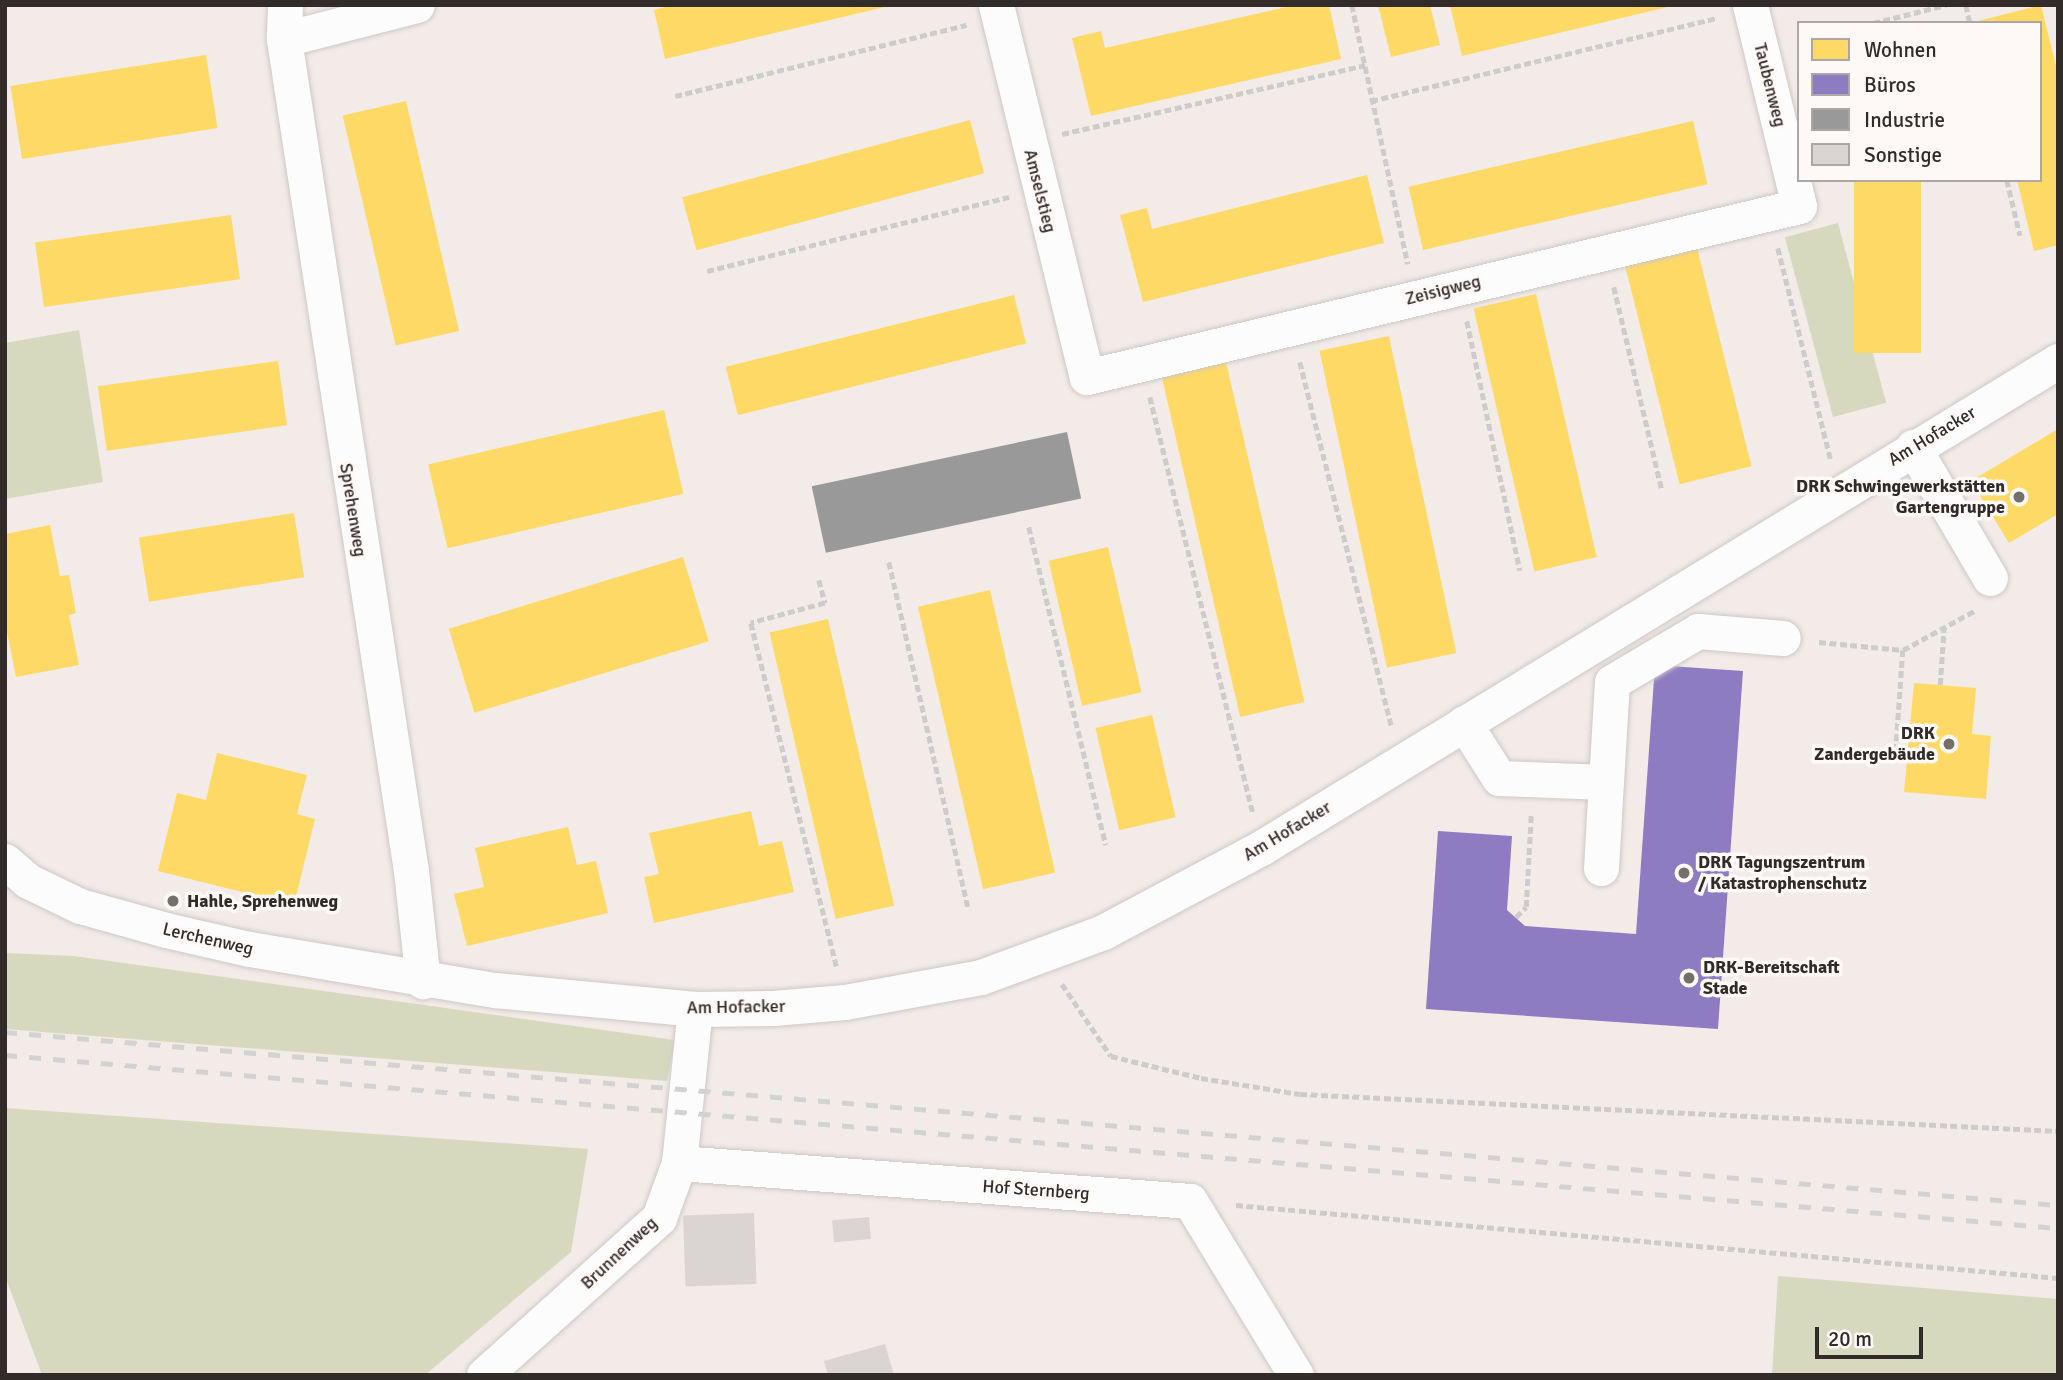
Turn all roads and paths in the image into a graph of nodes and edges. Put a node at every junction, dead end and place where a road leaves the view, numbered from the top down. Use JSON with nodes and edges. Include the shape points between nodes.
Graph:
{"nodes":[{"id":1,"x":417,"y":5,"type":"edge"},
{"id":2,"x":1352,"y":5,"type":"edge"},
{"id":3,"x":1946,"y":5,"type":"edge"},
{"id":4,"x":1751,"y":8,"type":"edge"},
{"id":5,"x":998,"y":11,"type":"edge"},
{"id":6,"x":1881,"y":21,"type":"edge"},
{"id":7,"x":285,"y":22,"type":"edge"},
{"id":8,"x":1365,"y":65,"type":"junction"},
{"id":9,"x":675,"y":96,"type":"dead end"},
{"id":10,"x":1371,"y":101,"type":"junction"},
{"id":11,"x":1027,"y":142,"type":"junction"},
{"id":12,"x":2007,"y":182,"type":"edge"},
{"id":13,"x":1039,"y":190,"type":"junction"},
{"id":14,"x":1784,"y":208,"type":"junction"},
{"id":15,"x":2020,"y":235,"type":"dead end"},
{"id":16,"x":1606,"y":251,"type":"junction"},
{"id":17,"x":707,"y":271,"type":"dead end"},
{"id":18,"x":1460,"y":286,"type":"junction"},
{"id":19,"x":1416,"y":296,"type":"junction"},
{"id":20,"x":1292,"y":327,"type":"junction"},
{"id":21,"x":2058,"y":361,"type":"edge"},
{"id":22,"x":1141,"y":363,"type":"junction"},
{"id":23,"x":1087,"y":377,"type":"joint"},
{"id":24,"x":1913,"y":447,"type":"junction"},
{"id":25,"x":1662,"y":491,"type":"dead end"},
{"id":26,"x":1839,"y":491,"type":"junction"},
{"id":27,"x":1029,"y":527,"type":"dead end"},
{"id":28,"x":889,"y":562,"type":"dead end"},
{"id":29,"x":1520,"y":570,"type":"dead end"},
{"id":30,"x":1990,"y":578,"type":"joint"},
{"id":31,"x":819,"y":580,"type":"dead end"},
{"id":32,"x":1944,"y":627,"type":"junction"},
{"id":33,"x":1783,"y":638,"type":"joint"},
{"id":34,"x":1903,"y":650,"type":"junction"},
{"id":35,"x":1940,"y":685,"type":"dead end"},
{"id":36,"x":1464,"y":723,"type":"junction"},
{"id":37,"x":1908,"y":751,"type":"dead end"},
{"id":38,"x":1401,"y":761,"type":"junction"},
{"id":39,"x":1533,"y":779,"type":"junction"},
{"id":40,"x":1606,"y":782,"type":"junction"},
{"id":41,"x":1106,"y":845,"type":"dead end"},
{"id":42,"x":1261,"y":848,"type":"junction"},
{"id":43,"x":5,"y":861,"type":"edge"},
{"id":44,"x":1601,"y":868,"type":"dead end"},
{"id":45,"x":970,"y":910,"type":"dead end"},
{"id":46,"x":1516,"y":917,"type":"dead end"},
{"id":47,"x":1041,"y":954,"type":"junction"},
{"id":48,"x":423,"y":981,"type":"junction"},
{"id":49,"x":845,"y":1002,"type":"junction"},
{"id":50,"x":695,"y":1009,"type":"junction"},
{"id":51,"x":2058,"y":1131,"type":"edge"},
{"id":52,"x":678,"y":1163,"type":"junction"},
{"id":53,"x":1190,"y":1201,"type":"junction"},
{"id":54,"x":2058,"y":1278,"type":"edge"},
{"id":55,"x":484,"y":1375,"type":"edge"},
{"id":56,"x":1296,"y":1375,"type":"edge"}],
"edges":[{"from":1,"to":7,"type":"street","name":"Sprehenweg"},
{"from":2,"to":8,"type":"path"},
{"from":3,"to":6,"type":"path"},
{"from":4,"to":10,"type":"path"},
{"from":4,"to":14,"type":"street","name":"Taubenweg"},
{"from":5,"to":9,"type":"path"},
{"from":5,"to":11,"type":"street","name":"Amselstieg"},
{"from":7,"to":48,"type":"street","name":"Sprehenweg","via":[[411,871]]},
{"from":8,"to":10,"type":"path"},
{"from":8,"to":11,"type":"path"},
{"from":10,"to":19,"type":"path"},
{"from":11,"to":13,"type":"street","name":"Amselstieg"},
{"from":12,"to":15,"type":"path"},
{"from":13,"to":17,"type":"path"},
{"from":13,"to":23,"type":"street","name":"Amselstieg"},
{"from":14,"to":16,"type":"street","name":"Zeisigweg"},
{"from":14,"to":26,"type":"path"},
{"from":16,"to":18,"type":"street","name":"Zeisigweg"},
{"from":16,"to":25,"type":"path"},
{"from":18,"to":19,"type":"street","name":"Zeisigweg"},
{"from":18,"to":29,"type":"path"},
{"from":19,"to":20,"type":"street","name":"Zeisigweg"},
{"from":20,"to":22,"type":"street","name":"Zeisigweg"},
{"from":20,"to":38,"type":"path"},
{"from":21,"to":24,"type":"street","name":"Am Hofacker"},
{"from":22,"to":23,"type":"street","name":"Zeisigweg"},
{"from":22,"to":42,"type":"path"},
{"from":24,"to":26,"type":"street","name":"Am Hofacker"},
{"from":24,"to":30,"type":"street"},
{"from":26,"to":36,"type":"street","name":"Am Hofacker"},
{"from":27,"to":41,"type":"path"},
{"from":28,"to":45,"type":"path"},
{"from":30,"to":32,"type":"path","via":[[1981,607]]},
{"from":31,"to":49,"type":"path","via":[[825,603],[751,623]]},
{"from":32,"to":34,"type":"path"},
{"from":32,"to":35,"type":"path"},
{"from":33,"to":34,"type":"path"},
{"from":33,"to":40,"type":"street","via":[[1698,631],[1612,682]]},
{"from":34,"to":37,"type":"path","via":[[1896,751]]},
{"from":36,"to":38,"type":"street","name":"Am Hofacker"},
{"from":36,"to":39,"type":"street","via":[[1499,778]]},
{"from":38,"to":42,"type":"street","name":"Am Hofacker"},
{"from":39,"to":40,"type":"street"},
{"from":39,"to":46,"type":"path","via":[[1526,907]]},
{"from":40,"to":44,"type":"street"},
{"from":42,"to":47,"type":"street","name":"Am Hofacker","via":[[1103,932]]},
{"from":43,"to":48,"type":"street","name":"Lerchenweg","via":[[29,881],[80,906],[249,949]]},
{"from":47,"to":49,"type":"street","name":"Am Hofacker","via":[[981,977]]},
{"from":47,"to":51,"type":"path","via":[[1111,1056],[1201,1078],[1300,1094]]},
{"from":48,"to":50,"type":"street","name":"Am Hofacker"},
{"from":49,"to":50,"type":"street","name":"Am Hofacker"},
{"from":50,"to":52,"type":"street","name":"Brunnenweg"},
{"from":52,"to":53,"type":"street","name":"Hof Sternberg"},
{"from":52,"to":55,"type":"street","name":"Brunnenweg","via":[[659,1218]]},
{"from":53,"to":54,"type":"path"},
{"from":53,"to":56,"type":"street"}]}
